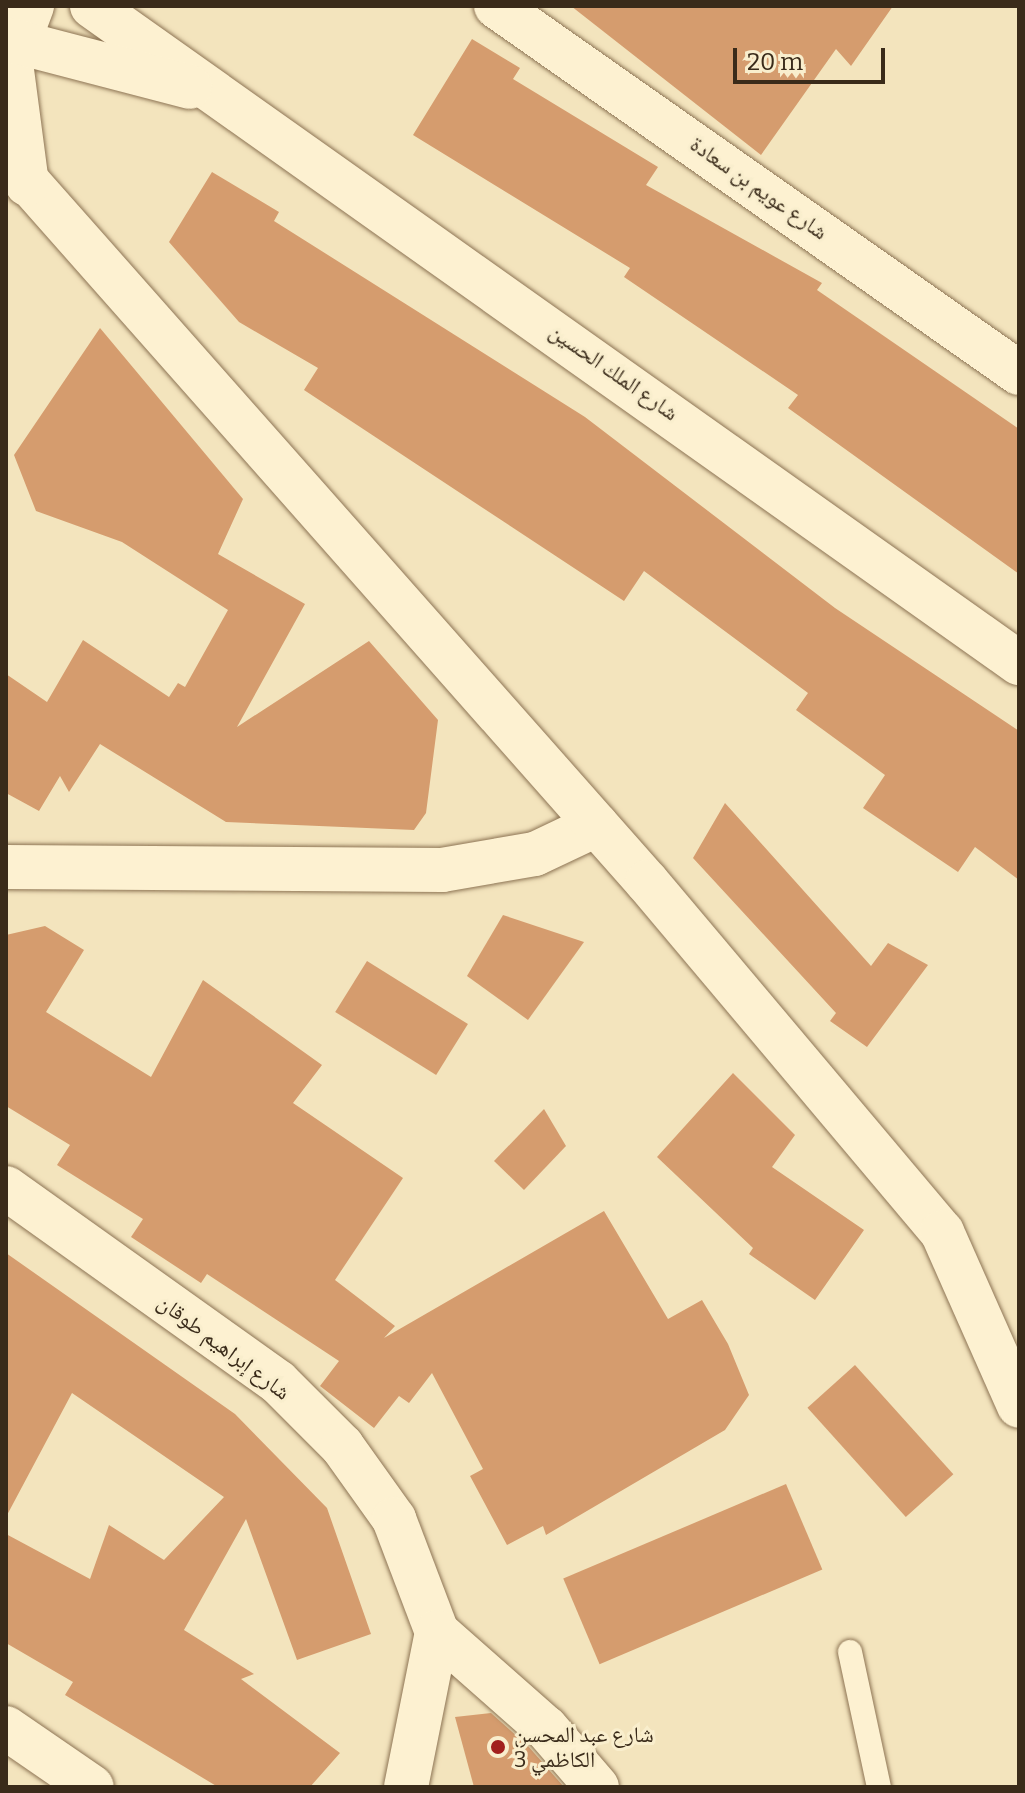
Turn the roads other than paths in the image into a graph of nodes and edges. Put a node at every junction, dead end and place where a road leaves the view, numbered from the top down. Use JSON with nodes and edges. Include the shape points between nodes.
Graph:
{"nodes":[{"id":1,"x":92,"y":6,"type":"edge"},
{"id":2,"x":496,"y":6,"type":"edge"},
{"id":3,"x":17,"y":29,"type":"edge"},
{"id":4,"x":203,"y":90,"type":"junction"},
{"id":5,"x":17,"y":171,"type":"edge"},
{"id":6,"x":1019,"y":373,"type":"edge"},
{"id":7,"x":1019,"y":663,"type":"edge"},
{"id":8,"x":596,"y":825,"type":"junction"},
{"id":9,"x":6,"y":867,"type":"edge"},
{"id":10,"x":6,"y":1188,"type":"edge"},
{"id":11,"x":1019,"y":1406,"type":"edge"},
{"id":12,"x":437,"y":1632,"type":"junction"},
{"id":13,"x":850,"y":1652,"type":"dead end"},
{"id":14,"x":6,"y":1728,"type":"edge"},
{"id":15,"x":92,"y":1787,"type":"edge"},
{"id":16,"x":406,"y":1787,"type":"edge"},
{"id":17,"x":597,"y":1787,"type":"edge"},
{"id":18,"x":879,"y":1787,"type":"edge"}],
"edges":[{"from":1,"to":4,"type":"street","name":"شارع الملك الحسين"},
{"from":2,"to":6,"type":"street","name":"شارع عويم بن سعادة"},
{"from":3,"to":4,"type":"street","name":"شارع الملك الحسين"},
{"from":3,"to":5,"type":"street"},
{"from":4,"to":7,"type":"street","name":"شارع الملك الحسين","via":[[676,415]]},
{"from":5,"to":8,"type":"street"},
{"from":8,"to":9,"type":"street","via":[[535,854],[442,870]]},
{"from":8,"to":11,"type":"street","via":[[942,1232]]},
{"from":10,"to":12,"type":"street","name":"شارع إبراهيم طوقان","via":[[278,1382],[342,1446],[394,1519]]},
{"from":12,"to":16,"type":"street"},
{"from":12,"to":17,"type":"street","via":[[546,1728]]},
{"from":13,"to":18,"type":"lane"},
{"from":14,"to":15,"type":"street"}]}
